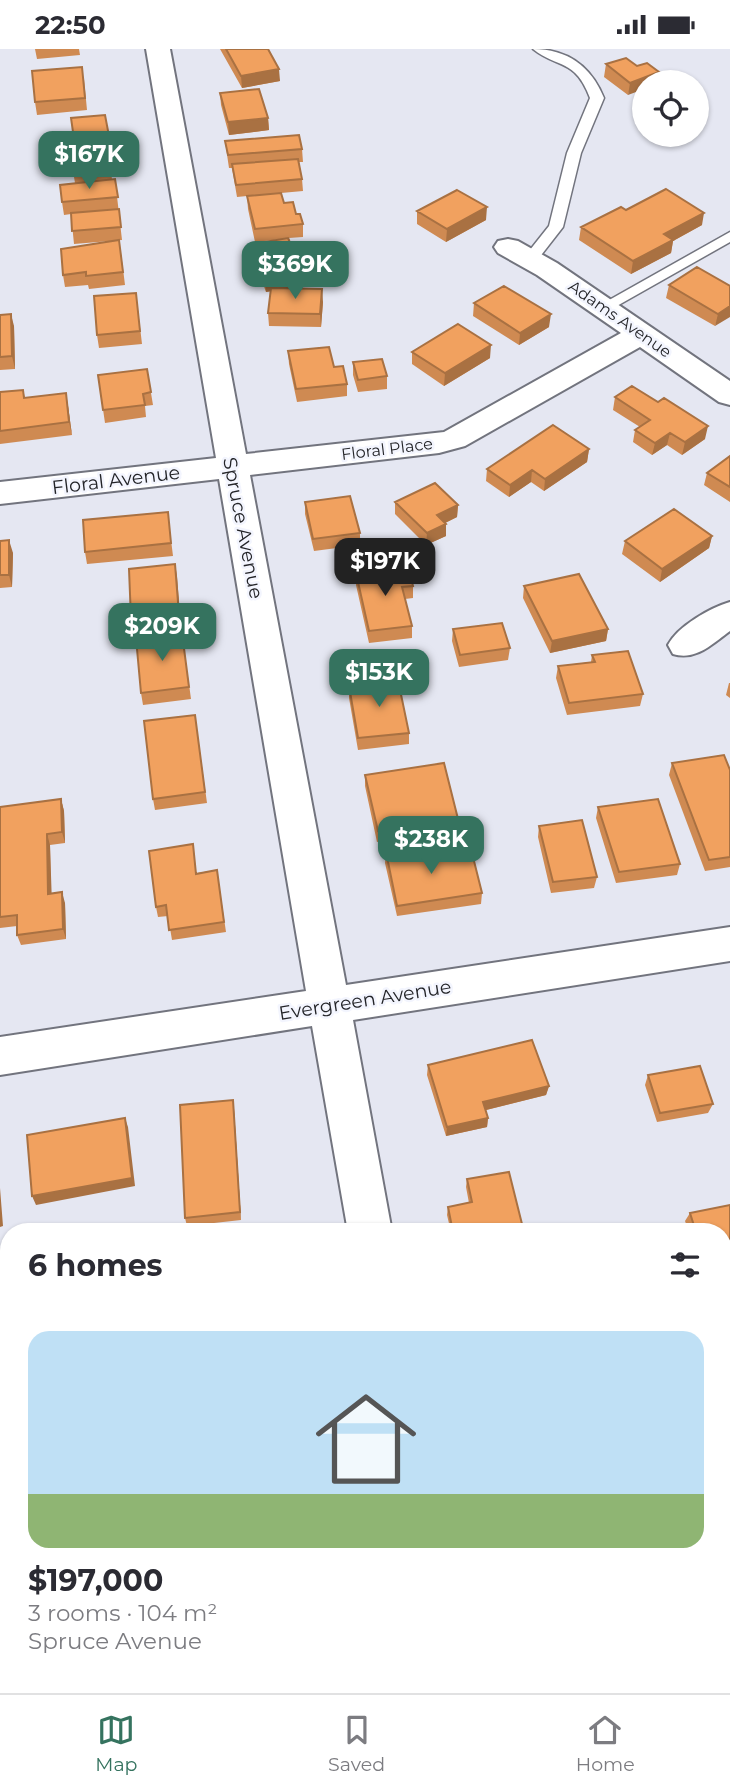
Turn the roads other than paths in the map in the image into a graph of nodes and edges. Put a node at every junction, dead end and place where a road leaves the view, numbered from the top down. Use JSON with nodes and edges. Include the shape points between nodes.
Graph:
{"nodes":[{"id":1,"x":158,"y":49,"type":"edge"},
{"id":2,"x":540,"y":49,"type":"edge"},
{"id":3,"x":730,"y":236,"type":"edge"},
{"id":4,"x":519,"y":253,"type":"joint"},
{"id":5,"x":603,"y":308,"type":"junction"},
{"id":6,"x":641,"y":334,"type":"junction"},
{"id":7,"x":730,"y":395,"type":"edge"},
{"id":8,"x":231,"y":467,"type":"junction"},
{"id":9,"x":0,"y":493,"type":"edge"},
{"id":10,"x":730,"y":614,"type":"edge"},
{"id":11,"x":685,"y":645,"type":"dead end"},
{"id":12,"x":730,"y":944,"type":"edge"},
{"id":13,"x":330,"y":1006,"type":"junction"},
{"id":14,"x":0,"y":1056,"type":"edge"},
{"id":15,"x":368,"y":1223,"type":"edge"}],
"edges":[{"from":1,"to":8,"type":"street","name":"Spruce Avenue"},
{"from":2,"to":4,"type":"lane","via":[[572,62],[587,77],[597,98],[574,153],[556,227]]},
{"from":3,"to":5,"type":"lane"},
{"from":4,"to":5,"type":"street","name":"Adams Avenue"},
{"from":5,"to":6,"type":"street","name":"Adams Avenue"},
{"from":6,"to":7,"type":"street","name":"Adams Avenue"},
{"from":6,"to":8,"type":"street","name":"Floral Place","via":[[454,439]]},
{"from":8,"to":9,"type":"street","name":"Floral Avenue"},
{"from":8,"to":13,"type":"street","name":"Spruce Avenue"},
{"from":10,"to":11,"type":"street"},
{"from":12,"to":13,"type":"street","name":"Evergreen Avenue"},
{"from":13,"to":14,"type":"street","name":"Evergreen Avenue"},
{"from":13,"to":15,"type":"street","name":"Spruce Avenue"}]}
